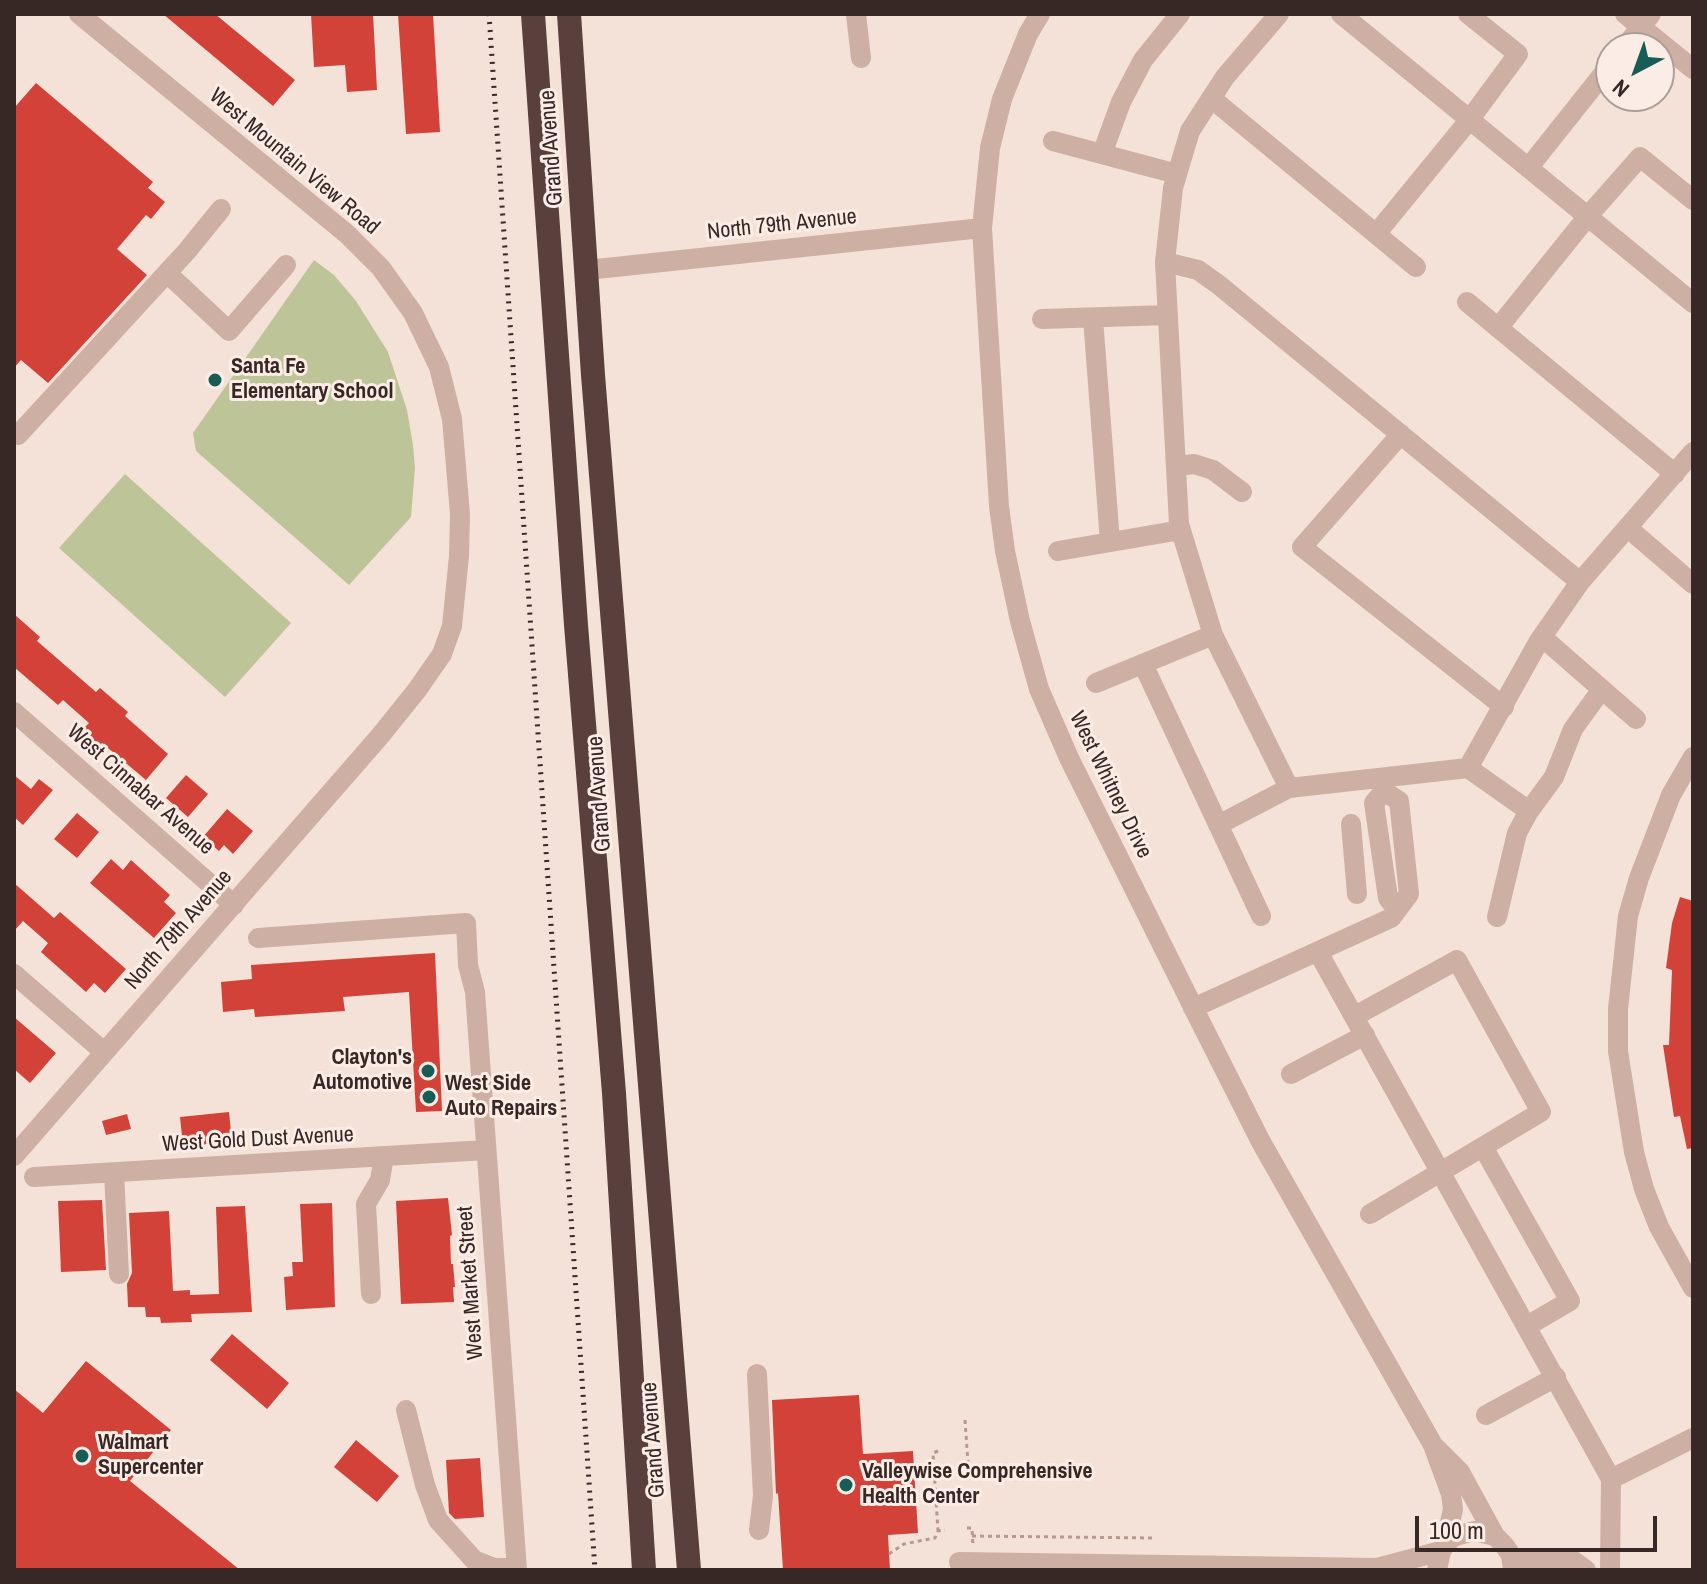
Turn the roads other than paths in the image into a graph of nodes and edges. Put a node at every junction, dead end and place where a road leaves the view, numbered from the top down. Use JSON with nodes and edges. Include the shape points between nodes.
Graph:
{"nodes":[{"id":1,"x":79,"y":14,"type":"edge"},
{"id":2,"x":533,"y":14,"type":"edge"},
{"id":3,"x":569,"y":14,"type":"edge"},
{"id":4,"x":856,"y":14,"type":"edge"},
{"id":5,"x":1040,"y":14,"type":"edge"},
{"id":6,"x":1180,"y":14,"type":"edge"},
{"id":7,"x":1279,"y":14,"type":"edge"},
{"id":8,"x":1341,"y":14,"type":"edge"},
{"id":9,"x":1468,"y":14,"type":"edge"},
{"id":10,"x":1639,"y":18,"type":"edge"},
{"id":11,"x":861,"y":58,"type":"dead end"},
{"id":12,"x":1693,"y":69,"type":"edge"},
{"id":13,"x":1595,"y":84,"type":"edge"},
{"id":14,"x":1211,"y":98,"type":"junction"},
{"id":15,"x":1470,"y":119,"type":"junction"},
{"id":16,"x":1053,"y":141,"type":"dead end"},
{"id":17,"x":1102,"y":154,"type":"junction"},
{"id":18,"x":1529,"y":167,"type":"junction"},
{"id":19,"x":1177,"y":174,"type":"junction"},
{"id":20,"x":1693,"y":200,"type":"edge"},
{"id":21,"x":221,"y":209,"type":"dead end"},
{"id":22,"x":1588,"y":216,"type":"junction"},
{"id":23,"x":982,"y":228,"type":"junction"},
{"id":24,"x":1376,"y":234,"type":"junction"},
{"id":25,"x":1165,"y":262,"type":"junction"},
{"id":26,"x":286,"y":265,"type":"dead end"},
{"id":27,"x":1416,"y":267,"type":"dead end"},
{"id":28,"x":587,"y":270,"type":"junction"},
{"id":29,"x":167,"y":273,"type":"junction"},
{"id":30,"x":1467,"y":302,"type":"dead end"},
{"id":31,"x":1693,"y":303,"type":"edge"},
{"id":32,"x":1168,"y":315,"type":"junction"},
{"id":33,"x":1093,"y":318,"type":"junction"},
{"id":34,"x":1042,"y":319,"type":"dead end"},
{"id":35,"x":1498,"y":328,"type":"junction"},
{"id":36,"x":1401,"y":434,"type":"junction"},
{"id":37,"x":18,"y":435,"type":"dead end"},
{"id":38,"x":1693,"y":452,"type":"edge"},
{"id":39,"x":1176,"y":466,"type":"junction"},
{"id":40,"x":1675,"y":474,"type":"junction"},
{"id":41,"x":1242,"y":492,"type":"dead end"},
{"id":42,"x":1628,"y":528,"type":"junction"},
{"id":43,"x":1181,"y":530,"type":"junction"},
{"id":44,"x":1110,"y":542,"type":"junction"},
{"id":45,"x":1058,"y":551,"type":"dead end"},
{"id":46,"x":1690,"y":576,"type":"edge"},
{"id":47,"x":1580,"y":582,"type":"junction"},
{"id":48,"x":1213,"y":635,"type":"junction"},
{"id":49,"x":1542,"y":637,"type":"junction"},
{"id":50,"x":1143,"y":664,"type":"junction"},
{"id":51,"x":1096,"y":683,"type":"dead end"},
{"id":52,"x":1602,"y":689,"type":"junction"},
{"id":53,"x":1504,"y":707,"type":"junction"},
{"id":54,"x":14,"y":712,"type":"edge"},
{"id":55,"x":1636,"y":719,"type":"dead end"},
{"id":56,"x":380,"y":736,"type":"joint"},
{"id":57,"x":1693,"y":757,"type":"edge"},
{"id":58,"x":1468,"y":768,"type":"junction"},
{"id":59,"x":1383,"y":784,"type":"junction"},
{"id":60,"x":1289,"y":788,"type":"junction"},
{"id":61,"x":1529,"y":811,"type":"junction"},
{"id":62,"x":1351,"y":824,"type":"dead end"},
{"id":63,"x":1218,"y":825,"type":"junction"},
{"id":64,"x":1381,"y":852,"type":"junction"},
{"id":65,"x":1406,"y":852,"type":"junction"},
{"id":66,"x":1355,"y":855,"type":"junction"},
{"id":67,"x":1357,"y":894,"type":"dead end"},
{"id":68,"x":234,"y":905,"type":"junction"},
{"id":69,"x":1397,"y":910,"type":"junction"},
{"id":70,"x":1261,"y":916,"type":"dead end"},
{"id":71,"x":1497,"y":917,"type":"dead end"},
{"id":72,"x":258,"y":938,"type":"dead end"},
{"id":73,"x":1318,"y":952,"type":"junction"},
{"id":74,"x":14,"y":974,"type":"edge"},
{"id":75,"x":1193,"y":1008,"type":"junction"},
{"id":76,"x":1360,"y":1026,"type":"junction"},
{"id":77,"x":104,"y":1052,"type":"junction"},
{"id":78,"x":1291,"y":1074,"type":"dead end"},
{"id":79,"x":1483,"y":1147,"type":"junction"},
{"id":80,"x":486,"y":1150,"type":"junction"},
{"id":81,"x":14,"y":1156,"type":"edge"},
{"id":82,"x":384,"y":1156,"type":"junction"},
{"id":83,"x":1443,"y":1172,"type":"junction"},
{"id":84,"x":114,"y":1173,"type":"junction"},
{"id":85,"x":34,"y":1177,"type":"dead end"},
{"id":86,"x":1370,"y":1214,"type":"dead end"},
{"id":87,"x":119,"y":1274,"type":"dead end"},
{"id":88,"x":1693,"y":1288,"type":"edge"},
{"id":89,"x":371,"y":1294,"type":"dead end"},
{"id":90,"x":1527,"y":1326,"type":"junction"},
{"id":91,"x":757,"y":1374,"type":"dead end"},
{"id":92,"x":1556,"y":1377,"type":"junction"},
{"id":93,"x":406,"y":1410,"type":"dead end"},
{"id":94,"x":1486,"y":1415,"type":"dead end"},
{"id":95,"x":1693,"y":1438,"type":"edge"},
{"id":96,"x":1433,"y":1445,"type":"junction"},
{"id":97,"x":1611,"y":1479,"type":"junction"},
{"id":98,"x":759,"y":1530,"type":"dead end"},
{"id":99,"x":1495,"y":1536,"type":"junction"},
{"id":100,"x":1441,"y":1555,"type":"edge"},
{"id":101,"x":966,"y":1557,"type":"road end"},
{"id":102,"x":1512,"y":1566,"type":"edge"},
{"id":103,"x":516,"y":1569,"type":"edge"},
{"id":104,"x":1380,"y":1569,"type":"edge"},
{"id":105,"x":644,"y":1570,"type":"edge"},
{"id":106,"x":689,"y":1570,"type":"edge"},
{"id":107,"x":1586,"y":1570,"type":"edge"},
{"id":108,"x":1610,"y":1570,"type":"edge"}],
"edges":[{"from":1,"to":56,"type":"street","name":"West Mountain View Road","via":[[347,234],[381,268],[413,313],[439,367],[458,473],[457,595],[442,654]]},
{"from":2,"to":105,"type":"highway","name":"Grand Avenue","via":[[614,1093]]},
{"from":3,"to":28,"type":"highway","name":"Grand Avenue"},
{"from":4,"to":11,"type":"street"},
{"from":5,"to":23,"type":"street","name":"West Whitney Drive","via":[[1009,79],[990,148]]},
{"from":6,"to":17,"type":"street","via":[[1143,60]]},
{"from":7,"to":14,"type":"street"},
{"from":8,"to":15,"type":"street"},
{"from":9,"to":15,"type":"street","via":[[1518,54]]},
{"from":10,"to":12,"type":"street"},
{"from":13,"to":18,"type":"street"},
{"from":14,"to":19,"type":"street","via":[[1190,131]]},
{"from":14,"to":24,"type":"street"},
{"from":15,"to":18,"type":"street"},
{"from":15,"to":24,"type":"street"},
{"from":16,"to":17,"type":"street"},
{"from":17,"to":19,"type":"street"},
{"from":18,"to":22,"type":"street"},
{"from":19,"to":25,"type":"street"},
{"from":20,"to":22,"type":"street","via":[[1640,157]]},
{"from":21,"to":29,"type":"street"},
{"from":22,"to":31,"type":"street"},
{"from":22,"to":35,"type":"street"},
{"from":23,"to":28,"type":"street","name":"North 79th Avenue"},
{"from":23,"to":75,"type":"street","name":"West Whitney Drive","via":[[999,506],[1020,621],[1039,689],[1069,758]]},
{"from":24,"to":27,"type":"street"},
{"from":25,"to":32,"type":"street"},
{"from":25,"to":36,"type":"street","via":[[1198,270],[1219,285]]},
{"from":26,"to":29,"type":"street","via":[[229,331]]},
{"from":28,"to":106,"type":"highway","name":"Grand Avenue"},
{"from":29,"to":37,"type":"street"},
{"from":30,"to":35,"type":"street"},
{"from":32,"to":33,"type":"street"},
{"from":32,"to":39,"type":"street"},
{"from":33,"to":34,"type":"street"},
{"from":33,"to":44,"type":"street"},
{"from":35,"to":40,"type":"street"},
{"from":36,"to":47,"type":"street"},
{"from":36,"to":53,"type":"street","via":[[1302,547]]},
{"from":38,"to":40,"type":"street"},
{"from":39,"to":41,"type":"street","via":[[1213,470]]},
{"from":39,"to":43,"type":"street"},
{"from":40,"to":42,"type":"street"},
{"from":42,"to":46,"type":"street"},
{"from":42,"to":47,"type":"street"},
{"from":43,"to":44,"type":"street"},
{"from":43,"to":48,"type":"street"},
{"from":44,"to":45,"type":"street"},
{"from":47,"to":49,"type":"street"},
{"from":48,"to":50,"type":"street"},
{"from":48,"to":60,"type":"street"},
{"from":49,"to":52,"type":"street"},
{"from":49,"to":53,"type":"street"},
{"from":50,"to":51,"type":"street"},
{"from":50,"to":63,"type":"street"},
{"from":52,"to":55,"type":"street"},
{"from":52,"to":61,"type":"street","via":[[1573,729],[1554,777]]},
{"from":53,"to":58,"type":"street"},
{"from":54,"to":68,"type":"street","name":"West Cinnabar Avenue"},
{"from":56,"to":68,"type":"street","name":"North 79th Avenue"},
{"from":57,"to":88,"type":"street","via":[[1654,834],[1628,916],[1618,1009],[1627,1119],[1644,1189]]},
{"from":58,"to":59,"type":"street"},
{"from":58,"to":61,"type":"street"},
{"from":59,"to":60,"type":"street"},
{"from":59,"to":64,"type":"street","via":[[1374,803]]},
{"from":59,"to":65,"type":"street","via":[[1399,801]]},
{"from":60,"to":63,"type":"street"},
{"from":61,"to":71,"type":"street","via":[[1517,833]]},
{"from":62,"to":66,"type":"street"},
{"from":63,"to":70,"type":"street"},
{"from":64,"to":65,"type":"street"},
{"from":64,"to":66,"type":"street"},
{"from":64,"to":69,"type":"street","via":[[1388,898]]},
{"from":65,"to":69,"type":"street","via":[[1409,894]]},
{"from":66,"to":67,"type":"street"},
{"from":68,"to":77,"type":"street","name":"North 79th Avenue"},
{"from":69,"to":73,"type":"street","via":[[1391,918]]},
{"from":72,"to":80,"type":"street","name":"West Market Street","via":[[466,923]]},
{"from":73,"to":75,"type":"street"},
{"from":73,"to":76,"type":"street"},
{"from":74,"to":77,"type":"street"},
{"from":75,"to":96,"type":"street","name":"West Whitney Drive","via":[[1261,1142]]},
{"from":76,"to":78,"type":"street"},
{"from":76,"to":79,"type":"street","via":[[1457,960],[1541,1112]]},
{"from":76,"to":83,"type":"street"},
{"from":77,"to":81,"type":"street","name":"North 79th Avenue"},
{"from":79,"to":83,"type":"street"},
{"from":79,"to":90,"type":"street","via":[[1570,1301]]},
{"from":80,"to":82,"type":"street","name":"West Gold Dust Avenue"},
{"from":80,"to":103,"type":"street","name":"West Market Street"},
{"from":82,"to":84,"type":"street","name":"West Gold Dust Avenue"},
{"from":82,"to":89,"type":"street","via":[[380,1180],[366,1204]]},
{"from":83,"to":86,"type":"street"},
{"from":83,"to":90,"type":"street"},
{"from":84,"to":85,"type":"street","name":"West Gold Dust Avenue"},
{"from":84,"to":87,"type":"street"},
{"from":90,"to":92,"type":"street"},
{"from":91,"to":98,"type":"street","via":[[763,1496]]},
{"from":92,"to":94,"type":"street"},
{"from":92,"to":97,"type":"street"},
{"from":93,"to":103,"type":"street","via":[[438,1520],[474,1560]]},
{"from":95,"to":97,"type":"street"},
{"from":96,"to":99,"type":"street","name":"West Whitney Drive","via":[[1460,1472]]},
{"from":96,"to":100,"type":"street","name":"West Whitney Drive","via":[[1453,1509]]},
{"from":97,"to":108,"type":"street"},
{"from":99,"to":100,"type":"street","via":[[1463,1532]]},
{"from":99,"to":102,"type":"street","name":"West Whitney Drive"},
{"from":100,"to":104,"type":"street"},
{"from":101,"to":104,"type":"street"},
{"from":102,"to":107,"type":"street","via":[[1571,1559]]}]}
